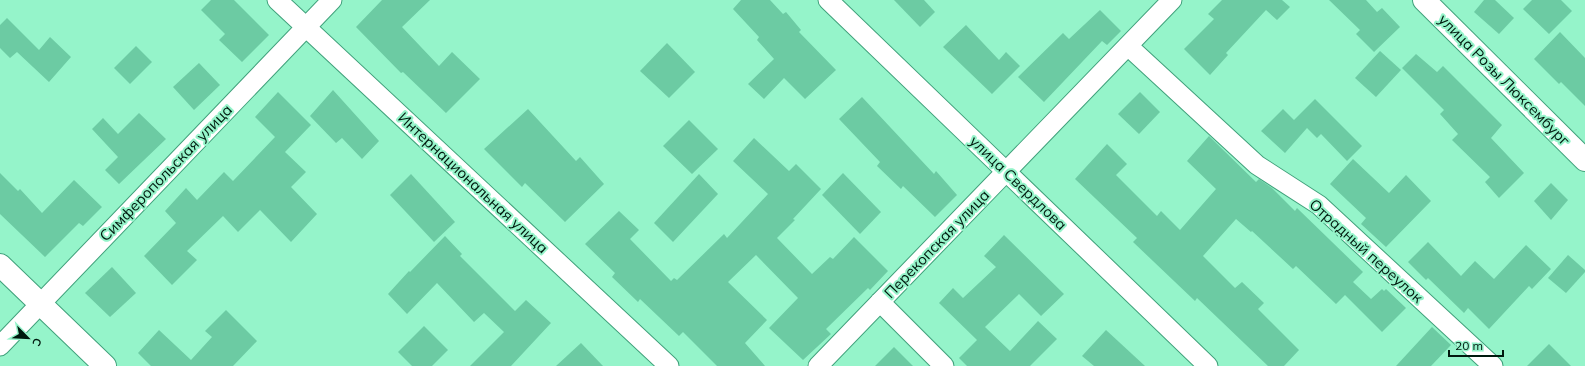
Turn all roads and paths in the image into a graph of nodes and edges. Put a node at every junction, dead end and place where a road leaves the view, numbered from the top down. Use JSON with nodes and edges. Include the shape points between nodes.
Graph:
{"nodes":[{"id":1,"x":277,"y":0,"type":"edge"},
{"id":2,"x":332,"y":0,"type":"edge"},
{"id":3,"x":828,"y":0,"type":"edge"},
{"id":4,"x":1172,"y":0,"type":"edge"},
{"id":5,"x":1424,"y":0,"type":"edge"},
{"id":6,"x":305,"y":27,"type":"junction"},
{"id":7,"x":1128,"y":46,"type":"junction"},
{"id":8,"x":1585,"y":160,"type":"edge"},
{"id":9,"x":1007,"y":173,"type":"junction"},
{"id":10,"x":0,"y":265,"type":"edge"},
{"id":11,"x":880,"y":302,"type":"junction"},
{"id":12,"x":41,"y":305,"type":"junction"},
{"id":13,"x":0,"y":346,"type":"edge"},
{"id":14,"x":105,"y":366,"type":"edge"},
{"id":15,"x":669,"y":366,"type":"edge"},
{"id":16,"x":818,"y":366,"type":"edge"},
{"id":17,"x":944,"y":366,"type":"edge"},
{"id":18,"x":1208,"y":366,"type":"edge"},
{"id":19,"x":1492,"y":366,"type":"edge"}],
"edges":[{"from":1,"to":6,"type":"street","name":"Интернациональная улица"},
{"from":2,"to":6,"type":"street","name":"Симферопольская улица"},
{"from":3,"to":9,"type":"street","name":"улица Свердлова"},
{"from":4,"to":7,"type":"street","name":"Перекопская улица"},
{"from":5,"to":8,"type":"main road","name":"улица Розы Люксембург"},
{"from":6,"to":12,"type":"street","name":"Симферопольская улица"},
{"from":6,"to":15,"type":"street","name":"Интернациональная улица"},
{"from":7,"to":9,"type":"street","name":"Перекопская улица"},
{"from":7,"to":19,"type":"street","name":"Отрадный переулок","via":[[1257,165],[1319,205]]},
{"from":9,"to":11,"type":"street","name":"Перекопская улица"},
{"from":9,"to":18,"type":"street","name":"улица Свердлова"},
{"from":10,"to":12,"type":"main road"},
{"from":11,"to":16,"type":"street","name":"Перекопская улица"},
{"from":11,"to":17,"type":"street"},
{"from":12,"to":13,"type":"street","name":"Симферопольская улица"},
{"from":12,"to":14,"type":"main road"}]}
